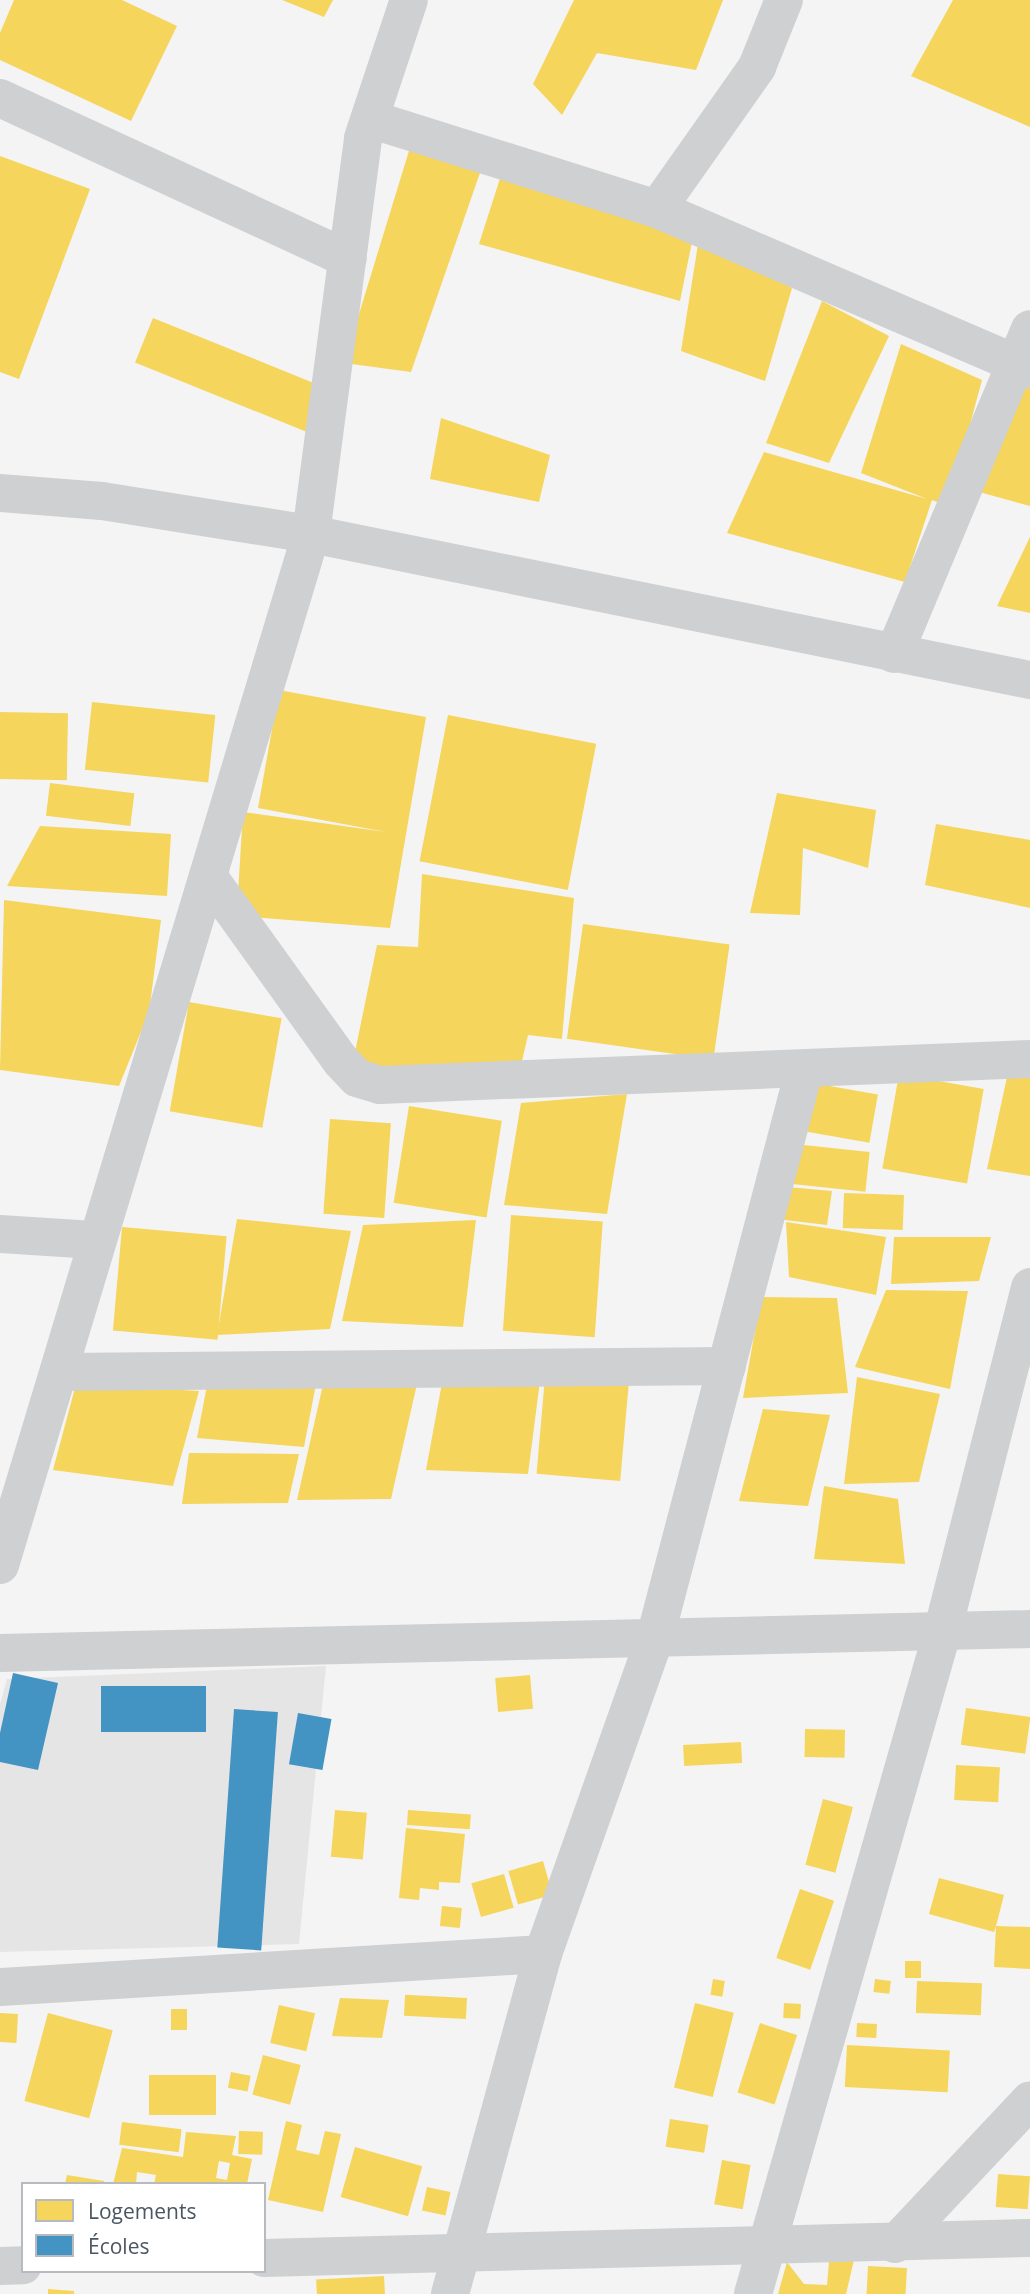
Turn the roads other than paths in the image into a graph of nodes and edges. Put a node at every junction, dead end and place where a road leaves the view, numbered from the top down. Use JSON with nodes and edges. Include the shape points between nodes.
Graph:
{"nodes":[{"id":1,"x":409,"y":0,"type":"edge"},
{"id":2,"x":784,"y":0,"type":"edge"},
{"id":3,"x":0,"y":98,"type":"edge"},
{"id":4,"x":370,"y":118,"type":"junction"},
{"id":5,"x":657,"y":209,"type":"junction"},
{"id":6,"x":348,"y":259,"type":"junction"},
{"id":7,"x":1030,"y":329,"type":"edge"},
{"id":8,"x":1023,"y":367,"type":"edge"},
{"id":9,"x":0,"y":493,"type":"edge"},
{"id":10,"x":311,"y":534,"type":"junction"},
{"id":11,"x":894,"y":654,"type":"junction"},
{"id":12,"x":1030,"y":680,"type":"edge"},
{"id":13,"x":208,"y":876,"type":"junction"},
{"id":14,"x":1030,"y":1059,"type":"edge"},
{"id":15,"x":804,"y":1071,"type":"junction"},
{"id":16,"x":0,"y":1234,"type":"edge"},
{"id":17,"x":94,"y":1240,"type":"junction"},
{"id":18,"x":1030,"y":1287,"type":"edge"},
{"id":19,"x":727,"y":1366,"type":"junction"},
{"id":20,"x":59,"y":1372,"type":"junction"},
{"id":21,"x":1017,"y":1376,"type":"edge"},
{"id":22,"x":0,"y":1565,"type":"edge"},
{"id":23,"x":1030,"y":1629,"type":"edge"},
{"id":24,"x":942,"y":1633,"type":"junction"},
{"id":25,"x":655,"y":1637,"type":"junction"},
{"id":26,"x":0,"y":1653,"type":"edge"},
{"id":27,"x":543,"y":1954,"type":"junction"},
{"id":28,"x":0,"y":1987,"type":"edge"},
{"id":29,"x":1030,"y":2100,"type":"edge"},
{"id":30,"x":1030,"y":2238,"type":"edge"},
{"id":31,"x":895,"y":2244,"type":"junction"},
{"id":32,"x":763,"y":2247,"type":"junction"},
{"id":33,"x":459,"y":2252,"type":"junction"},
{"id":34,"x":266,"y":2258,"type":"edge"},
{"id":35,"x":21,"y":2265,"type":"edge"},
{"id":36,"x":0,"y":2266,"type":"edge"},
{"id":37,"x":450,"y":2294,"type":"edge"},
{"id":38,"x":753,"y":2294,"type":"edge"}],
"edges":[{"from":1,"to":4,"type":"street"},
{"from":2,"to":5,"type":"street","via":[[757,67]]},
{"from":3,"to":6,"type":"street"},
{"from":4,"to":5,"type":"street"},
{"from":4,"to":6,"type":"street","via":[[363,138]]},
{"from":5,"to":8,"type":"street"},
{"from":6,"to":10,"type":"street"},
{"from":7,"to":8,"type":"street"},
{"from":8,"to":11,"type":"street"},
{"from":9,"to":10,"type":"street","via":[[102,501]]},
{"from":10,"to":11,"type":"street"},
{"from":10,"to":13,"type":"street"},
{"from":11,"to":12,"type":"street"},
{"from":13,"to":15,"type":"street","via":[[357,1078],[380,1085]]},
{"from":13,"to":17,"type":"street"},
{"from":14,"to":15,"type":"street"},
{"from":15,"to":19,"type":"street"},
{"from":16,"to":17,"type":"street"},
{"from":17,"to":20,"type":"street"},
{"from":18,"to":21,"type":"street"},
{"from":19,"to":20,"type":"street"},
{"from":19,"to":25,"type":"street"},
{"from":20,"to":22,"type":"street"},
{"from":21,"to":24,"type":"street"},
{"from":23,"to":24,"type":"street"},
{"from":24,"to":25,"type":"street"},
{"from":24,"to":32,"type":"street"},
{"from":25,"to":26,"type":"street"},
{"from":25,"to":27,"type":"street"},
{"from":27,"to":28,"type":"street"},
{"from":27,"to":33,"type":"street"},
{"from":29,"to":31,"type":"street"},
{"from":30,"to":31,"type":"street"},
{"from":31,"to":32,"type":"street"},
{"from":32,"to":33,"type":"street"},
{"from":32,"to":38,"type":"street"},
{"from":33,"to":34,"type":"street"},
{"from":33,"to":37,"type":"street"},
{"from":35,"to":36,"type":"street"}]}
